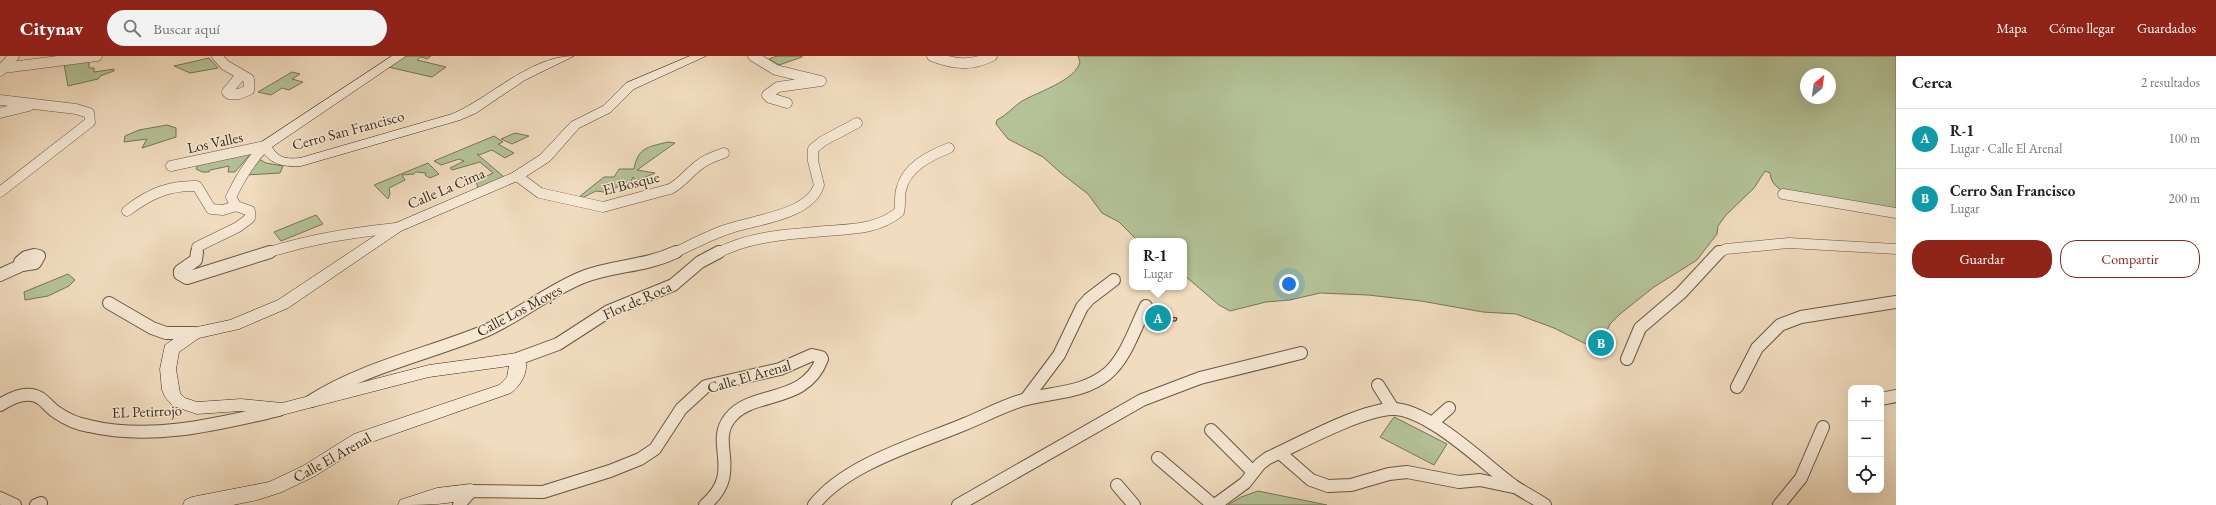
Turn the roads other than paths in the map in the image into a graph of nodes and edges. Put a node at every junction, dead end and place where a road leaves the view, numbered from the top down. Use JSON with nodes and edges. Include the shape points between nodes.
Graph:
{"nodes":[{"id":1,"x":14,"y":56,"type":"edge"},
{"id":2,"x":97,"y":56,"type":"edge"},
{"id":3,"x":217,"y":56,"type":"edge"},
{"id":4,"x":400,"y":56,"type":"edge"},
{"id":5,"x":568,"y":56,"type":"edge"},
{"id":6,"x":700,"y":56,"type":"edge"},
{"id":7,"x":753,"y":56,"type":"edge"},
{"id":8,"x":932,"y":56,"type":"edge"},
{"id":9,"x":992,"y":56,"type":"edge"},
{"id":10,"x":1,"y":70,"type":"edge"},
{"id":11,"x":241,"y":75,"type":"dead end"},
{"id":12,"x":0,"y":100,"type":"edge"},
{"id":13,"x":786,"y":103,"type":"dead end"},
{"id":14,"x":35,"y":105,"type":"junction"},
{"id":15,"x":0,"y":112,"type":"edge"},
{"id":16,"x":857,"y":123,"type":"dead end"},
{"id":17,"x":265,"y":146,"type":"junction"},
{"id":18,"x":949,"y":148,"type":"dead end"},
{"id":19,"x":724,"y":153,"type":"dead end"},
{"id":20,"x":171,"y":166,"type":"dead end"},
{"id":21,"x":517,"y":176,"type":"junction"},
{"id":22,"x":0,"y":192,"type":"edge"},
{"id":23,"x":1783,"y":194,"type":"dead end"},
{"id":24,"x":236,"y":206,"type":"junction"},
{"id":25,"x":127,"y":211,"type":"dead end"},
{"id":26,"x":1896,"y":212,"type":"edge"},
{"id":27,"x":396,"y":228,"type":"junction"},
{"id":28,"x":1896,"y":249,"type":"edge"},
{"id":29,"x":22,"y":265,"type":"dead end"},
{"id":30,"x":0,"y":275,"type":"edge"},
{"id":31,"x":1114,"y":280,"type":"dead end"},
{"id":32,"x":1896,"y":302,"type":"edge"},
{"id":33,"x":110,"y":303,"type":"dead end"},
{"id":34,"x":1146,"y":306,"type":"dead end"},
{"id":35,"x":169,"y":341,"type":"junction"},
{"id":36,"x":1301,"y":353,"type":"dead end"},
{"id":37,"x":517,"y":359,"type":"junction"},
{"id":38,"x":1627,"y":359,"type":"dead end"},
{"id":39,"x":1378,"y":385,"type":"dead end"},
{"id":40,"x":1737,"y":388,"type":"dead end"},
{"id":41,"x":1896,"y":396,"type":"edge"},
{"id":42,"x":1884,"y":398,"type":"edge"},
{"id":43,"x":1026,"y":399,"type":"junction"},
{"id":44,"x":308,"y":402,"type":"junction"},
{"id":45,"x":0,"y":405,"type":"edge"},
{"id":46,"x":1449,"y":408,"type":"dead end"},
{"id":47,"x":282,"y":409,"type":"junction"},
{"id":48,"x":1393,"y":409,"type":"junction"},
{"id":49,"x":1432,"y":423,"type":"junction"},
{"id":50,"x":1823,"y":427,"type":"dead end"},
{"id":51,"x":1211,"y":430,"type":"dead end"},
{"id":52,"x":1280,"y":454,"type":"junction"},
{"id":53,"x":1158,"y":458,"type":"dead end"},
{"id":54,"x":1254,"y":472,"type":"junction"},
{"id":55,"x":1117,"y":485,"type":"dead end"},
{"id":56,"x":1516,"y":487,"type":"junction"},
{"id":57,"x":471,"y":491,"type":"junction"},
{"id":58,"x":0,"y":498,"type":"edge"},
{"id":59,"x":15,"y":505,"type":"edge"},
{"id":60,"x":192,"y":505,"type":"edge"},
{"id":61,"x":407,"y":505,"type":"edge"},
{"id":62,"x":459,"y":505,"type":"edge"},
{"id":63,"x":705,"y":505,"type":"edge"},
{"id":64,"x":814,"y":505,"type":"edge"},
{"id":65,"x":958,"y":505,"type":"edge"},
{"id":66,"x":1134,"y":505,"type":"edge"},
{"id":67,"x":1214,"y":505,"type":"edge"},
{"id":68,"x":1545,"y":505,"type":"edge"},
{"id":69,"x":1779,"y":505,"type":"edge"}],
"edges":[{"from":1,"to":10,"type":"street"},
{"from":2,"to":10,"type":"street"},
{"from":3,"to":11,"type":"street","via":[[225,65]]},
{"from":4,"to":17,"type":"street","name":"Cerro San Francisco"},
{"from":5,"to":17,"type":"street","name":"Cerro San Francisco","via":[[521,78],[467,113],[336,153],[301,162],[285,163],[275,160]]},
{"from":6,"to":21,"type":"street","name":"Calle La Cima","via":[[630,86],[607,109],[575,125],[545,158]]},
{"from":7,"to":13,"type":"street","via":[[772,69],[792,76],[821,81],[789,85],[775,89],[767,95]]},
{"from":8,"to":9,"type":"street","via":[[948,63],[964,65],[984,61]]},
{"from":12,"to":14,"type":"street"},
{"from":14,"to":15,"type":"street"},
{"from":14,"to":22,"type":"street","via":[[83,111],[89,113],[90,122]]},
{"from":16,"to":44,"type":"street","name":"Calle Los Moyes","via":[[813,149],[812,162],[819,185],[813,196],[800,206],[785,213],[735,226],[656,260],[585,276],[487,330],[364,371]]},
{"from":17,"to":20,"type":"street","name":"Los Valles"},
{"from":17,"to":24,"type":"street","via":[[239,180],[231,197]]},
{"from":18,"to":37,"type":"street","name":"Flor de Roca","via":[[927,158],[912,170],[903,182],[899,212],[888,220],[858,229],[765,238],[725,249],[700,262],[673,285],[609,311],[558,344]]},
{"from":19,"to":21,"type":"street","name":"El Bosque","via":[[696,166],[680,184],[670,189],[603,207],[587,206],[540,193]]},
{"from":21,"to":27,"type":"street","name":"Calle La Cima"},
{"from":23,"to":26,"type":"street"},
{"from":24,"to":25,"type":"street","via":[[223,210],[211,209],[197,186],[181,184],[145,196]]},
{"from":24,"to":27,"type":"street","via":[[250,211],[250,218],[238,227],[197,247],[196,260],[180,271],[184,276],[191,278],[304,241]]},
{"from":27,"to":35,"type":"street","name":"Calle La Cima","via":[[282,304],[233,325]]},
{"from":28,"to":38,"type":"street","via":[[1789,243],[1726,249],[1719,252],[1681,292],[1640,328]]},
{"from":29,"to":30,"type":"street"},
{"from":31,"to":43,"type":"street","via":[[1082,307],[1059,355]]},
{"from":32,"to":40,"type":"street","via":[[1809,316],[1779,325],[1764,338],[1748,361]]},
{"from":33,"to":35,"type":"street"},
{"from":34,"to":43,"type":"street","via":[[1120,359],[1108,373],[1084,388]]},
{"from":35,"to":47,"type":"street","name":"Calle Los Moyes","via":[[167,380],[173,397],[179,402],[197,408],[240,405]]},
{"from":36,"to":65,"type":"street","via":[[1232,368],[1168,387]]},
{"from":37,"to":44,"type":"street","name":"Flor de Roca","via":[[429,371]]},
{"from":37,"to":60,"type":"street","name":"Calle El Arenal","via":[[518,374],[506,389],[360,439],[309,471],[275,487],[257,493]]},
{"from":39,"to":48,"type":"street"},
{"from":41,"to":42,"type":"street"},
{"from":43,"to":64,"type":"street","via":[[868,464],[830,488]]},
{"from":44,"to":47,"type":"street","name":"Calle Los Moyes"},
{"from":45,"to":47,"type":"street","name":"EL Petirrojo","via":[[18,396],[33,395],[62,416],[90,427],[122,432],[166,430],[218,423]]},
{"from":46,"to":49,"type":"street"},
{"from":48,"to":49,"type":"street","via":[[1404,410]]},
{"from":48,"to":52,"type":"street","via":[[1352,421]]},
{"from":49,"to":56,"type":"street"},
{"from":50,"to":69,"type":"street","via":[[1801,478]]},
{"from":51,"to":54,"type":"street"},
{"from":52,"to":54,"type":"street","via":[[1268,458]]},
{"from":52,"to":56,"type":"street","via":[[1311,480],[1328,486],[1351,485],[1389,474],[1407,472],[1459,482],[1480,480]]},
{"from":53,"to":67,"type":"street"},
{"from":54,"to":67,"type":"street","via":[[1245,483]]},
{"from":55,"to":66,"type":"street"},
{"from":56,"to":68,"type":"street"},
{"from":57,"to":61,"type":"street","name":"Calle El Arenal","via":[[437,496]]},
{"from":57,"to":62,"type":"street"},
{"from":57,"to":63,"type":"street","name":"Calle El Arenal","via":[[543,492],[610,471],[640,459],[655,449],[681,409],[706,386],[775,371],[812,355],[821,357],[820,365],[796,390],[740,409],[729,419],[724,432],[724,482],[714,498]]},
{"from":58,"to":59,"type":"street"}]}
